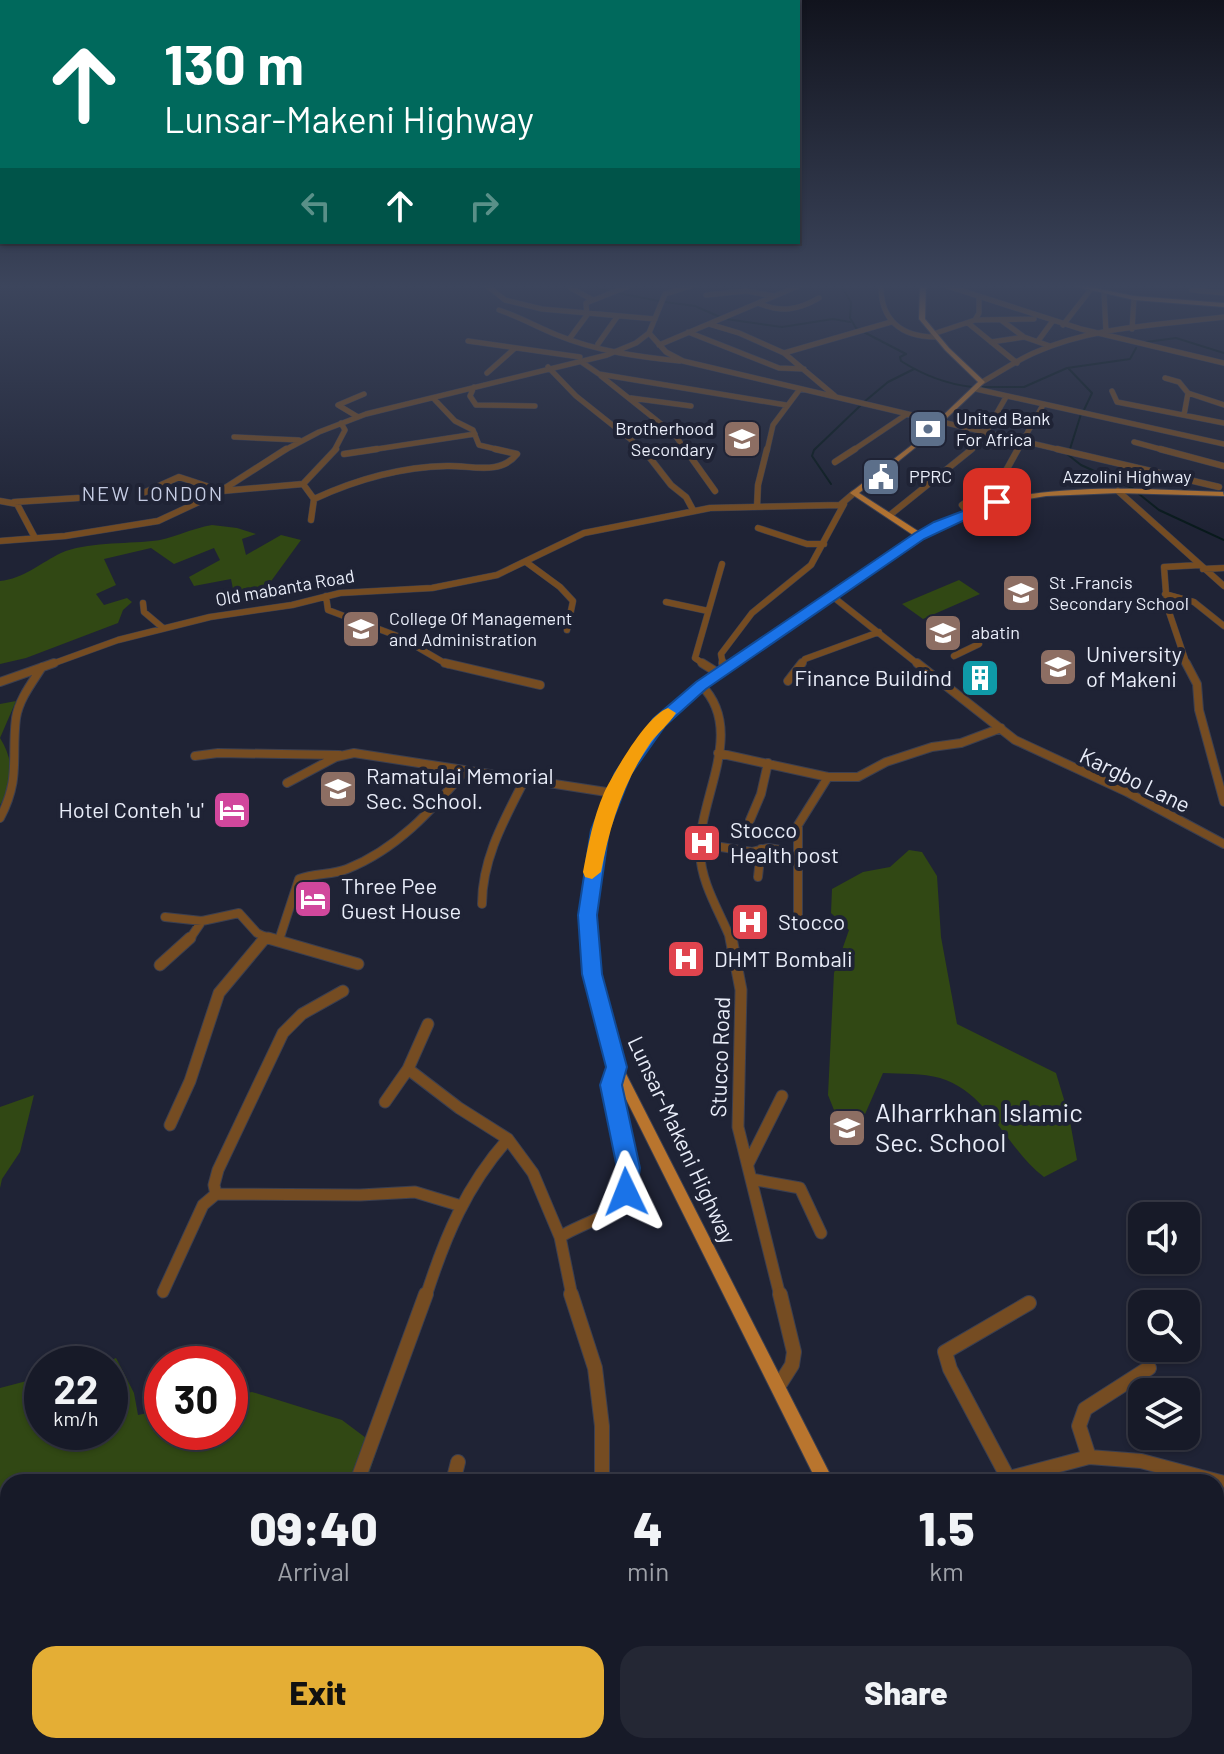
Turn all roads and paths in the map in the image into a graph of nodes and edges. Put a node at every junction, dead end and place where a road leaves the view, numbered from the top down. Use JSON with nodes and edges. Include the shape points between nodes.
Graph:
{"nodes":[{"id":1,"x":495,"y":366,"type":"edge"},
{"id":2,"x":554,"y":366,"type":"edge"},
{"id":3,"x":587,"y":366,"type":"edge"},
{"id":4,"x":703,"y":366,"type":"edge"},
{"id":5,"x":774,"y":366,"type":"edge"},
{"id":6,"x":800,"y":366,"type":"edge"},
{"id":7,"x":961,"y":366,"type":"edge"},
{"id":8,"x":1012,"y":366,"type":"edge"},
{"id":9,"x":548,"y":367,"type":"junction"},
{"id":10,"x":804,"y":369,"type":"junction"},
{"id":11,"x":487,"y":373,"type":"dead end"},
{"id":12,"x":599,"y":374,"type":"junction"},
{"id":13,"x":1165,"y":378,"type":"dead end"},
{"id":14,"x":979,"y":386,"type":"junction"},
{"id":15,"x":474,"y":387,"type":"junction"},
{"id":16,"x":800,"y":389,"type":"junction"},
{"id":17,"x":1112,"y":391,"type":"dead end"},
{"id":18,"x":1188,"y":393,"type":"junction"},
{"id":19,"x":364,"y":394,"type":"dead end"},
{"id":20,"x":630,"y":397,"type":"junction"},
{"id":21,"x":1006,"y":397,"type":"junction"},
{"id":22,"x":838,"y":398,"type":"junction"},
{"id":23,"x":435,"y":400,"type":"junction"},
{"id":24,"x":786,"y":405,"type":"junction"},
{"id":25,"x":1043,"y":405,"type":"junction"},
{"id":26,"x":1224,"y":405,"type":"edge"},
{"id":27,"x":535,"y":406,"type":"dead end"},
{"id":28,"x":691,"y":406,"type":"dead end"},
{"id":29,"x":907,"y":414,"type":"junction"},
{"id":30,"x":1184,"y":415,"type":"junction"},
{"id":31,"x":358,"y":417,"type":"junction"},
{"id":32,"x":941,"y":422,"type":"junction"},
{"id":33,"x":341,"y":423,"type":"junction"},
{"id":34,"x":1224,"y":423,"type":"edge"},
{"id":35,"x":986,"y":432,"type":"junction"},
{"id":36,"x":475,"y":434,"type":"junction"},
{"id":37,"x":234,"y":437,"type":"dead end"},
{"id":38,"x":299,"y":440,"type":"junction"},
{"id":39,"x":1023,"y":441,"type":"junction"},
{"id":40,"x":1134,"y":442,"type":"dead end"},
{"id":41,"x":1224,"y":444,"type":"edge"},
{"id":42,"x":344,"y":454,"type":"dead end"},
{"id":43,"x":835,"y":462,"type":"dead end"},
{"id":44,"x":1224,"y":466,"type":"edge"},
{"id":45,"x":303,"y":484,"type":"junction"},
{"id":46,"x":1218,"y":489,"type":"edge"},
{"id":47,"x":222,"y":491,"type":"junction"},
{"id":48,"x":715,"y":491,"type":"dead end"},
{"id":49,"x":1118,"y":491,"type":"junction"},
{"id":50,"x":854,"y":493,"type":"junction"},
{"id":51,"x":141,"y":494,"type":"dead end"},
{"id":52,"x":78,"y":498,"type":"dead end"},
{"id":53,"x":314,"y":499,"type":"junction"},
{"id":54,"x":0,"y":501,"type":"edge"},
{"id":55,"x":14,"y":502,"type":"junction"},
{"id":56,"x":844,"y":504,"type":"junction"},
{"id":57,"x":757,"y":507,"type":"junction"},
{"id":58,"x":693,"y":510,"type":"junction"},
{"id":59,"x":968,"y":512,"type":"junction"},
{"id":60,"x":890,"y":515,"type":"junction"},
{"id":61,"x":311,"y":520,"type":"dead end"},
{"id":62,"x":758,"y":528,"type":"dead end"},
{"id":63,"x":34,"y":536,"type":"junction"},
{"id":64,"x":920,"y":536,"type":"junction"},
{"id":65,"x":0,"y":540,"type":"edge"},
{"id":66,"x":824,"y":544,"type":"junction"},
{"id":67,"x":526,"y":562,"type":"junction"},
{"id":68,"x":722,"y":564,"type":"dead end"},
{"id":69,"x":1202,"y":567,"type":"junction"},
{"id":70,"x":1224,"y":568,"type":"edge"},
{"id":71,"x":1224,"y":586,"type":"edge"},
{"id":72,"x":1165,"y":594,"type":"junction"},
{"id":73,"x":326,"y":596,"type":"junction"},
{"id":74,"x":832,"y":596,"type":"junction"},
{"id":75,"x":666,"y":602,"type":"dead end"},
{"id":76,"x":143,"y":603,"type":"dead end"},
{"id":77,"x":708,"y":611,"type":"junction"},
{"id":78,"x":1224,"y":626,"type":"edge"},
{"id":79,"x":163,"y":628,"type":"junction"},
{"id":80,"x":567,"y":630,"type":"dead end"},
{"id":81,"x":879,"y":632,"type":"junction"},
{"id":82,"x":979,"y":644,"type":"dead end"},
{"id":83,"x":954,"y":656,"type":"dead end"},
{"id":84,"x":42,"y":667,"type":"junction"},
{"id":85,"x":721,"y":671,"type":"junction"},
{"id":86,"x":788,"y":681,"type":"dead end"},
{"id":87,"x":0,"y":682,"type":"edge"},
{"id":88,"x":540,"y":685,"type":"dead end"},
{"id":89,"x":701,"y":685,"type":"junction"},
{"id":90,"x":1001,"y":728,"type":"junction"},
{"id":91,"x":718,"y":753,"type":"junction"},
{"id":92,"x":342,"y":755,"type":"junction"},
{"id":93,"x":195,"y":756,"type":"dead end"},
{"id":94,"x":768,"y":763,"type":"junction"},
{"id":95,"x":465,"y":771,"type":"junction"},
{"id":96,"x":828,"y":777,"type":"junction"},
{"id":97,"x":524,"y":781,"type":"junction"},
{"id":98,"x":287,"y":783,"type":"dead end"},
{"id":99,"x":613,"y":793,"type":"junction"},
{"id":100,"x":1224,"y":802,"type":"edge"},
{"id":101,"x":0,"y":818,"type":"edge"},
{"id":102,"x":750,"y":820,"type":"dead end"},
{"id":103,"x":1224,"y":844,"type":"edge"},
{"id":104,"x":721,"y":847,"type":"dead end"},
{"id":105,"x":761,"y":849,"type":"junction"},
{"id":106,"x":781,"y":850,"type":"dead end"},
{"id":107,"x":758,"y":877,"type":"dead end"},
{"id":108,"x":482,"y":904,"type":"dead end"},
{"id":109,"x":165,"y":917,"type":"dead end"},
{"id":110,"x":202,"y":921,"type":"junction"},
{"id":111,"x":798,"y":928,"type":"dead end"},
{"id":112,"x":266,"y":937,"type":"junction"},
{"id":113,"x":279,"y":941,"type":"junction"},
{"id":114,"x":358,"y":964,"type":"dead end"},
{"id":115,"x":160,"y":965,"type":"dead end"},
{"id":116,"x":343,"y":991,"type":"dead end"},
{"id":117,"x":428,"y":1024,"type":"dead end"},
{"id":118,"x":616,"y":1067,"type":"junction"},
{"id":119,"x":408,"y":1069,"type":"junction"},
{"id":120,"x":782,"y":1096,"type":"dead end"},
{"id":121,"x":385,"y":1102,"type":"dead end"},
{"id":122,"x":170,"y":1125,"type":"dead end"},
{"id":123,"x":508,"y":1139,"type":"junction"},
{"id":124,"x":748,"y":1164,"type":"junction"},
{"id":125,"x":751,"y":1179,"type":"junction"},
{"id":126,"x":216,"y":1194,"type":"junction"},
{"id":127,"x":458,"y":1205,"type":"junction"},
{"id":128,"x":821,"y":1233,"type":"dead end"},
{"id":129,"x":560,"y":1237,"type":"junction"},
{"id":130,"x":163,"y":1292,"type":"dead end"},
{"id":131,"x":1029,"y":1303,"type":"dead end"},
{"id":132,"x":1149,"y":1368,"type":"dead end"},
{"id":133,"x":778,"y":1387,"type":"junction"},
{"id":134,"x":1089,"y":1457,"type":"junction"},
{"id":135,"x":458,"y":1462,"type":"dead end"},
{"id":136,"x":360,"y":1474,"type":"edge"},
{"id":137,"x":455,"y":1474,"type":"edge"},
{"id":138,"x":602,"y":1474,"type":"edge"},
{"id":139,"x":822,"y":1474,"type":"edge"},
{"id":140,"x":999,"y":1474,"type":"edge"},
{"id":141,"x":1024,"y":1474,"type":"edge"},
{"id":142,"x":1195,"y":1474,"type":"edge"}],
"edges":[{"from":1,"to":11,"type":"street"},
{"from":2,"to":9,"type":"street"},
{"from":3,"to":12,"type":"street"},
{"from":4,"to":16,"type":"street"},
{"from":5,"to":10,"type":"street"},
{"from":6,"to":10,"type":"street"},
{"from":7,"to":14,"type":"main road"},
{"from":8,"to":14,"type":"street"},
{"from":9,"to":15,"type":"street"},
{"from":9,"to":58,"type":"street","via":[[576,396],[640,445]]},
{"from":10,"to":22,"type":"street"},
{"from":12,"to":20,"type":"street"},
{"from":12,"to":24,"type":"street"},
{"from":13,"to":18,"type":"street","via":[[1179,382]]},
{"from":14,"to":21,"type":"street"},
{"from":14,"to":32,"type":"main road"},
{"from":15,"to":23,"type":"street"},
{"from":15,"to":27,"type":"street","via":[[470,396],[476,405]]},
{"from":16,"to":22,"type":"street"},
{"from":16,"to":24,"type":"street"},
{"from":17,"to":30,"type":"street","via":[[1116,402]]},
{"from":18,"to":26,"type":"street"},
{"from":18,"to":30,"type":"street"},
{"from":19,"to":31,"type":"street","via":[[338,405]]},
{"from":20,"to":28,"type":"street"},
{"from":20,"to":48,"type":"street","via":[[675,435]]},
{"from":21,"to":25,"type":"street"},
{"from":21,"to":35,"type":"street"},
{"from":22,"to":29,"type":"street"},
{"from":23,"to":31,"type":"street"},
{"from":23,"to":36,"type":"street"},
{"from":24,"to":57,"type":"street","via":[[773,425]]},
{"from":25,"to":39,"type":"street"},
{"from":25,"to":41,"type":"street"},
{"from":29,"to":32,"type":"street"},
{"from":29,"to":43,"type":"street"},
{"from":30,"to":34,"type":"street"},
{"from":31,"to":33,"type":"street"},
{"from":32,"to":35,"type":"street"},
{"from":32,"to":50,"type":"main road"},
{"from":33,"to":38,"type":"street"},
{"from":33,"to":45,"type":"street","via":[[342,439]]},
{"from":35,"to":39,"type":"street"},
{"from":35,"to":60,"type":"street","via":[[953,467]]},
{"from":36,"to":42,"type":"street"},
{"from":36,"to":53,"type":"street","via":[[481,445],[517,454],[498,467],[414,470]]},
{"from":37,"to":38,"type":"street"},
{"from":38,"to":47,"type":"street"},
{"from":39,"to":46,"type":"street"},
{"from":39,"to":59,"type":"street","via":[[1003,476],[962,505]]},
{"from":40,"to":44,"type":"street"},
{"from":45,"to":47,"type":"street"},
{"from":45,"to":53,"type":"street"},
{"from":46,"to":49,"type":"main road","name":"Azzolini Highway"},
{"from":47,"to":51,"type":"street","via":[[179,477]]},
{"from":47,"to":63,"type":"street","via":[[149,525]]},
{"from":49,"to":59,"type":"main road","name":"Azzolini Highway","via":[[1031,495]]},
{"from":49,"to":69,"type":"street"},
{"from":50,"to":56,"type":"street"},
{"from":50,"to":60,"type":"main road"},
{"from":52,"to":55,"type":"street"},
{"from":53,"to":61,"type":"street"},
{"from":54,"to":55,"type":"street"},
{"from":55,"to":63,"type":"street"},
{"from":56,"to":57,"type":"street","name":"Old mabanta Road"},
{"from":56,"to":66,"type":"street"},
{"from":57,"to":58,"type":"street","name":"Old mabanta Road"},
{"from":58,"to":67,"type":"street","name":"Old mabanta Road","via":[[577,535]]},
{"from":59,"to":64,"type":"main road","name":"Azzolini Highway"},
{"from":60,"to":64,"type":"main road"},
{"from":62,"to":66,"type":"street","via":[[807,544]]},
{"from":63,"to":65,"type":"street"},
{"from":64,"to":74,"type":"main road","name":"Azzolini Highway"},
{"from":66,"to":85,"type":"street","via":[[800,577],[742,624],[721,654]]},
{"from":67,"to":73,"type":"street","name":"Old mabanta Road","via":[[497,575],[432,588]]},
{"from":67,"to":80,"type":"street","via":[[573,601]]},
{"from":68,"to":77,"type":"street"},
{"from":69,"to":70,"type":"street"},
{"from":69,"to":71,"type":"street"},
{"from":69,"to":72,"type":"street","via":[[1164,567]]},
{"from":72,"to":78,"type":"street","via":[[1194,602]]},
{"from":72,"to":100,"type":"street","via":[[1181,653],[1197,684]]},
{"from":73,"to":79,"type":"street","name":"Old mabanta Road"},
{"from":73,"to":88,"type":"street","via":[[328,610],[400,637],[449,665]]},
{"from":74,"to":81,"type":"street"},
{"from":74,"to":85,"type":"main road","name":"Azzolini Highway"},
{"from":75,"to":77,"type":"street"},
{"from":76,"to":79,"type":"street","via":[[144,612]]},
{"from":77,"to":85,"type":"street","via":[[695,658]]},
{"from":79,"to":84,"type":"street","name":"Old mabanta Road"},
{"from":81,"to":86,"type":"street","via":[[805,659]]},
{"from":81,"to":90,"type":"street"},
{"from":82,"to":83,"type":"street"},
{"from":84,"to":87,"type":"street","name":"Old mabanta Road"},
{"from":84,"to":101,"type":"street","via":[[21,700],[16,772]]},
{"from":85,"to":89,"type":"main road","name":"Azzolini Highway"},
{"from":89,"to":91,"type":"street","name":"Stucco Road","via":[[721,711]]},
{"from":89,"to":99,"type":"main road","name":"Lunsar-Makeni Highway","via":[[646,738]]},
{"from":90,"to":96,"type":"street","via":[[886,762],[858,777]]},
{"from":90,"to":103,"type":"street","name":"Kargbo Lane","via":[[1015,740]]},
{"from":91,"to":94,"type":"street"},
{"from":91,"to":124,"type":"street","name":"Stucco Road","via":[[700,847],[706,880],[741,977],[735,1101]]},
{"from":92,"to":93,"type":"street"},
{"from":92,"to":95,"type":"street","via":[[382,756]]},
{"from":92,"to":98,"type":"street"},
{"from":94,"to":96,"type":"street"},
{"from":94,"to":102,"type":"street"},
{"from":95,"to":97,"type":"street"},
{"from":95,"to":113,"type":"street","via":[[412,831],[387,850],[343,871],[299,879]]},
{"from":96,"to":111,"type":"street","via":[[798,825]]},
{"from":97,"to":99,"type":"street"},
{"from":97,"to":108,"type":"street","via":[[497,833],[484,875]]},
{"from":99,"to":118,"type":"main road","name":"Lunsar-Makeni Highway","via":[[594,857],[588,915],[592,974]]},
{"from":104,"to":105,"type":"street"},
{"from":105,"to":106,"type":"street"},
{"from":105,"to":107,"type":"street"},
{"from":109,"to":110,"type":"street"},
{"from":110,"to":112,"type":"street","via":[[239,913]]},
{"from":110,"to":115,"type":"street","via":[[188,942]]},
{"from":112,"to":113,"type":"street"},
{"from":112,"to":122,"type":"street","via":[[219,993]]},
{"from":113,"to":114,"type":"street"},
{"from":116,"to":126,"type":"street","via":[[302,1014],[283,1033],[218,1170]]},
{"from":117,"to":119,"type":"street"},
{"from":118,"to":129,"type":"street","via":[[611,1085],[628,1168],[626,1192],[610,1210]]},
{"from":118,"to":133,"type":"main road","name":"Lunsar-Makeni Highway"},
{"from":119,"to":121,"type":"street"},
{"from":119,"to":123,"type":"street"},
{"from":120,"to":124,"type":"street"},
{"from":123,"to":127,"type":"street"},
{"from":123,"to":129,"type":"street","via":[[533,1173]]},
{"from":124,"to":125,"type":"street","name":"Stucco Road"},
{"from":125,"to":128,"type":"street","via":[[800,1188]]},
{"from":125,"to":133,"type":"street","name":"Stucco Road","via":[[794,1352]]},
{"from":126,"to":127,"type":"street","via":[[415,1192]]},
{"from":126,"to":130,"type":"street","via":[[203,1205]]},
{"from":127,"to":136,"type":"street"},
{"from":129,"to":138,"type":"street","via":[[566,1278],[595,1368]]},
{"from":131,"to":140,"type":"street","via":[[945,1352]]},
{"from":132,"to":134,"type":"street","via":[[1097,1399],[1080,1417]]},
{"from":133,"to":139,"type":"main road","name":"Lunsar-Makeni Highway"},
{"from":134,"to":141,"type":"street"},
{"from":134,"to":142,"type":"street","via":[[1166,1465]]},
{"from":135,"to":137,"type":"street"}]}
